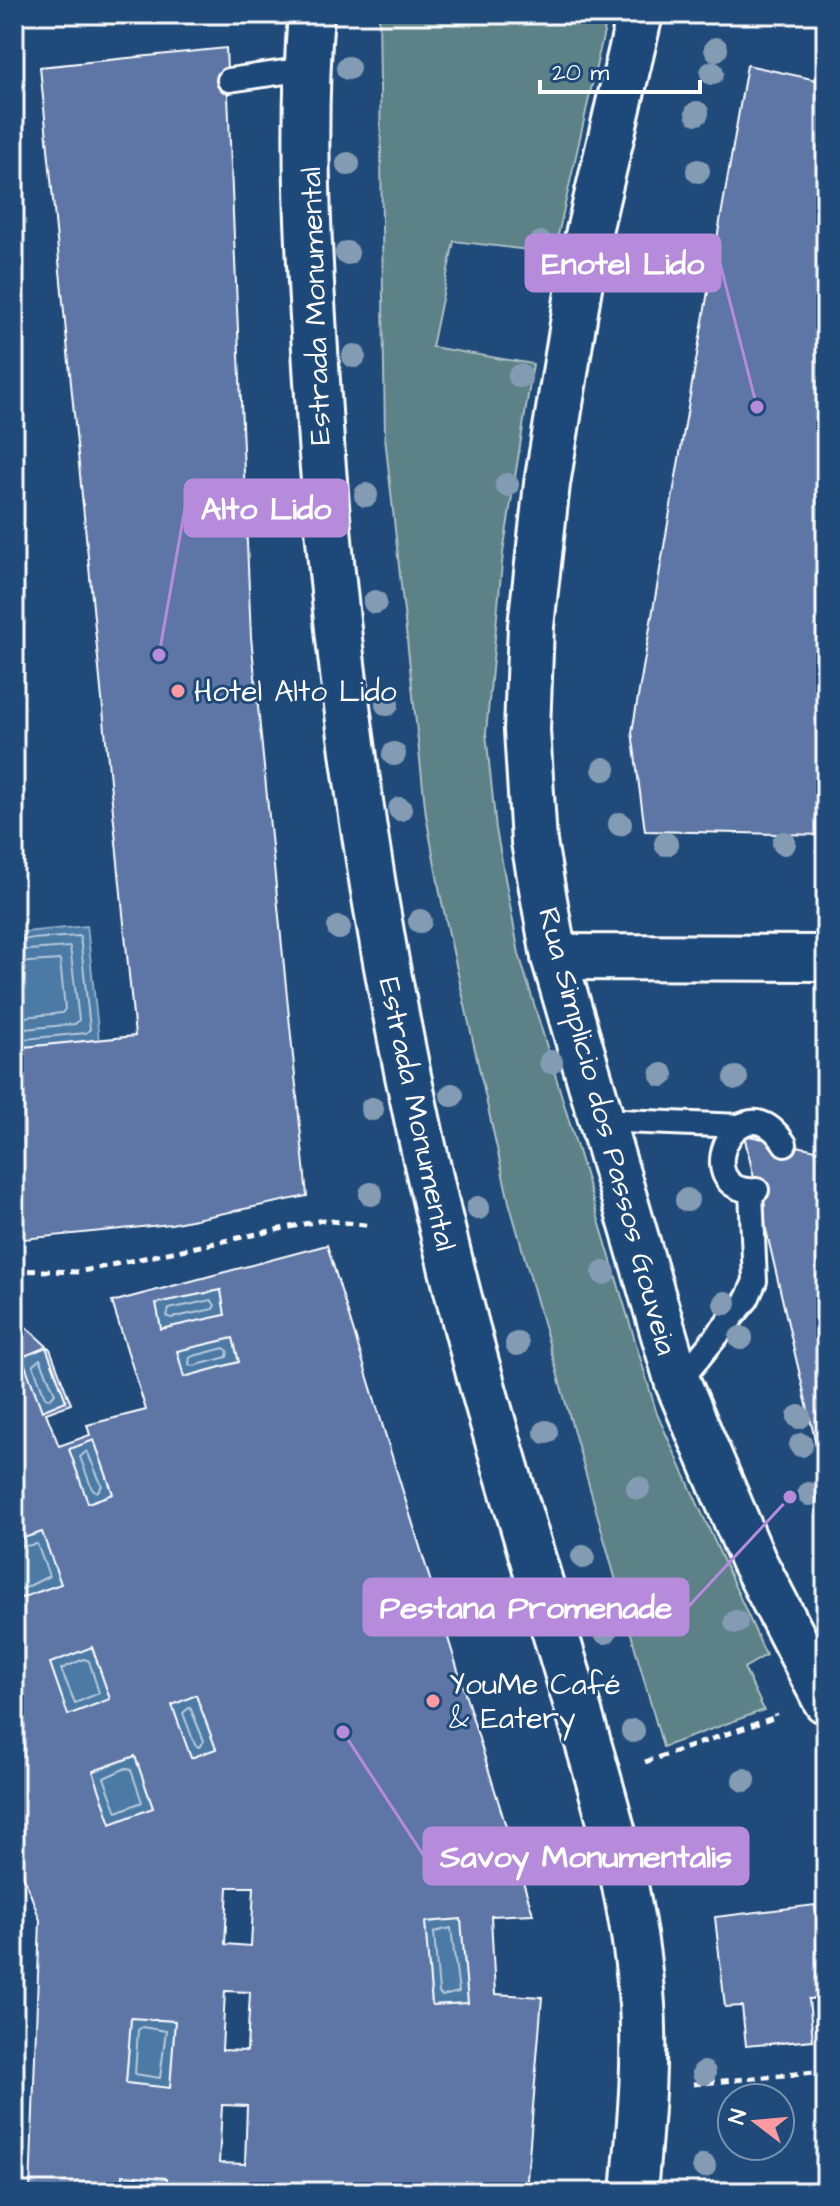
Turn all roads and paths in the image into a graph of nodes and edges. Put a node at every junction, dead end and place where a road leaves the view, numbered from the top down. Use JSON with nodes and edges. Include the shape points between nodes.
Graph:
{"nodes":[{"id":1,"x":311,"y":14,"type":"edge"},
{"id":2,"x":640,"y":14,"type":"edge"},
{"id":3,"x":306,"y":69,"type":"junction"},
{"id":4,"x":229,"y":80,"type":"dead end"},
{"id":5,"x":554,"y":957,"type":"junction"},
{"id":6,"x":826,"y":958,"type":"edge"},
{"id":7,"x":599,"y":1120,"type":"junction"},
{"id":8,"x":741,"y":1126,"type":"junction"},
{"id":9,"x":785,"y":1144,"type":"dead end"},
{"id":10,"x":372,"y":1226,"type":"dead end"},
{"id":11,"x":14,"y":1270,"type":"edge"},
{"id":12,"x":678,"y":1383,"type":"junction"},
{"id":13,"x":826,"y":1701,"type":"edge"},
{"id":14,"x":770,"y":1703,"type":"dead end"},
{"id":15,"x":633,"y":1766,"type":"dead end"},
{"id":16,"x":826,"y":2071,"type":"edge"},
{"id":17,"x":690,"y":2085,"type":"dead end"},
{"id":18,"x":634,"y":2192,"type":"edge"}],
"edges":[{"from":1,"to":3,"type":"street","name":"Estrada Monumental"},
{"from":2,"to":5,"type":"street","name":"Rua Simplicio dos Passos Gouveia","via":[[586,244],[547,484],[531,626],[527,730],[533,828]]},
{"from":3,"to":4,"type":"lane"},
{"from":3,"to":18,"type":"street","name":"Estrada Monumental","via":[[325,526],[359,801],[392,998],[455,1284],[621,1854],[641,1991],[644,2075]]},
{"from":5,"to":6,"type":"street"},
{"from":5,"to":7,"type":"street","name":"Rua Simplicio dos Passos Gouveia"},
{"from":7,"to":8,"type":"lane"},
{"from":7,"to":12,"type":"street","name":"Rua Simplicio dos Passos Gouveia"},
{"from":8,"to":9,"type":"lane","via":[[764,1125]]},
{"from":8,"to":12,"type":"lane","via":[[730,1133],[720,1156],[729,1180],[754,1190],[755,1281],[738,1311]]},
{"from":10,"to":11,"type":"path","via":[[323,1220],[78,1272]]},
{"from":12,"to":13,"type":"street","name":"Rua Simplicio dos Passos Gouveia","via":[[753,1560]]},
{"from":14,"to":15,"type":"path","via":[[776,1717]]},
{"from":16,"to":17,"type":"path"}]}
